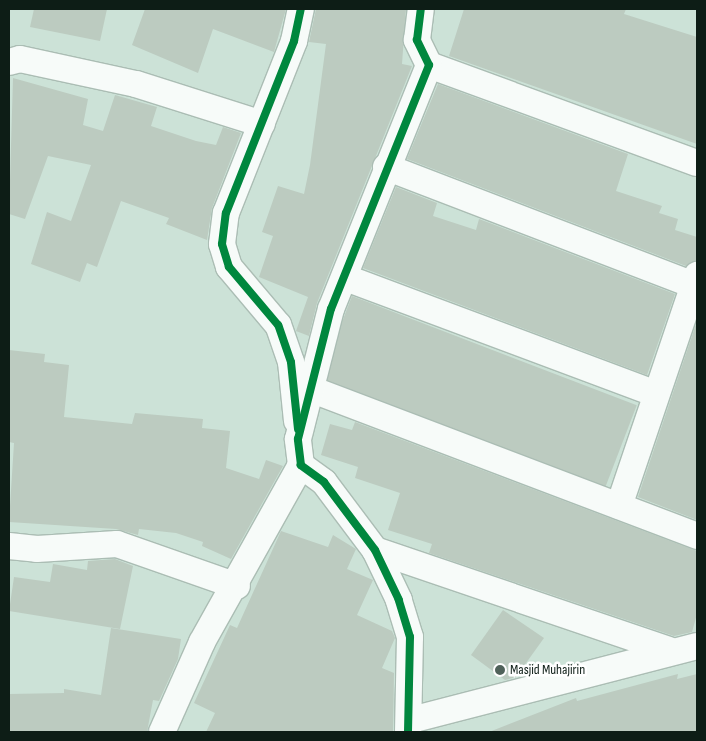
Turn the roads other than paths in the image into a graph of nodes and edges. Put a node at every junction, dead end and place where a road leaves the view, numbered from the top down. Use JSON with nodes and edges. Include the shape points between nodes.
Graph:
{"nodes":[{"id":1,"x":300,"y":9,"type":"edge"},
{"id":2,"x":421,"y":9,"type":"edge"},
{"id":3,"x":9,"y":62,"type":"edge"},
{"id":4,"x":429,"y":65,"type":"junction"},
{"id":5,"x":262,"y":124,"type":"junction"},
{"id":6,"x":697,"y":163,"type":"edge"},
{"id":7,"x":386,"y":167,"type":"junction"},
{"id":8,"x":346,"y":278,"type":"junction"},
{"id":9,"x":696,"y":280,"type":"edge"},
{"id":10,"x":313,"y":390,"type":"junction"},
{"id":11,"x":656,"y":394,"type":"junction"},
{"id":12,"x":298,"y":439,"type":"junction"},
{"id":13,"x":301,"y":465,"type":"junction"},
{"id":14,"x":619,"y":506,"type":"junction"},
{"id":15,"x":697,"y":536,"type":"edge"},
{"id":16,"x":9,"y":546,"type":"edge"},
{"id":17,"x":375,"y":550,"type":"junction"},
{"id":18,"x":237,"y":586,"type":"junction"},
{"id":19,"x":697,"y":646,"type":"edge"},
{"id":20,"x":668,"y":650,"type":"junction"},
{"id":21,"x":410,"y":726,"type":"edge"},
{"id":22,"x":162,"y":732,"type":"edge"}],
"edges":[{"from":1,"to":5,"type":"street","via":[[294,41]]},
{"from":2,"to":4,"type":"street","via":[[417,40]]},
{"from":3,"to":5,"type":"street","via":[[20,59],[136,84]]},
{"from":4,"to":6,"type":"street"},
{"from":4,"to":7,"type":"street"},
{"from":5,"to":12,"type":"street","via":[[226,213],[222,244],[229,268],[278,325],[294,380]]},
{"from":7,"to":8,"type":"street"},
{"from":7,"to":9,"type":"street"},
{"from":8,"to":10,"type":"street","via":[[331,309]]},
{"from":8,"to":11,"type":"street"},
{"from":9,"to":11,"type":"street"},
{"from":10,"to":12,"type":"street"},
{"from":10,"to":14,"type":"street"},
{"from":11,"to":14,"type":"street"},
{"from":12,"to":13,"type":"street"},
{"from":13,"to":17,"type":"street","via":[[324,482]]},
{"from":13,"to":18,"type":"street"},
{"from":14,"to":15,"type":"street"},
{"from":16,"to":18,"type":"street","via":[[37,549],[117,544]]},
{"from":17,"to":20,"type":"street"},
{"from":17,"to":21,"type":"street","via":[[399,600],[410,637]]},
{"from":18,"to":22,"type":"street","via":[[202,642]]},
{"from":19,"to":20,"type":"street"},
{"from":20,"to":21,"type":"street"}]}
